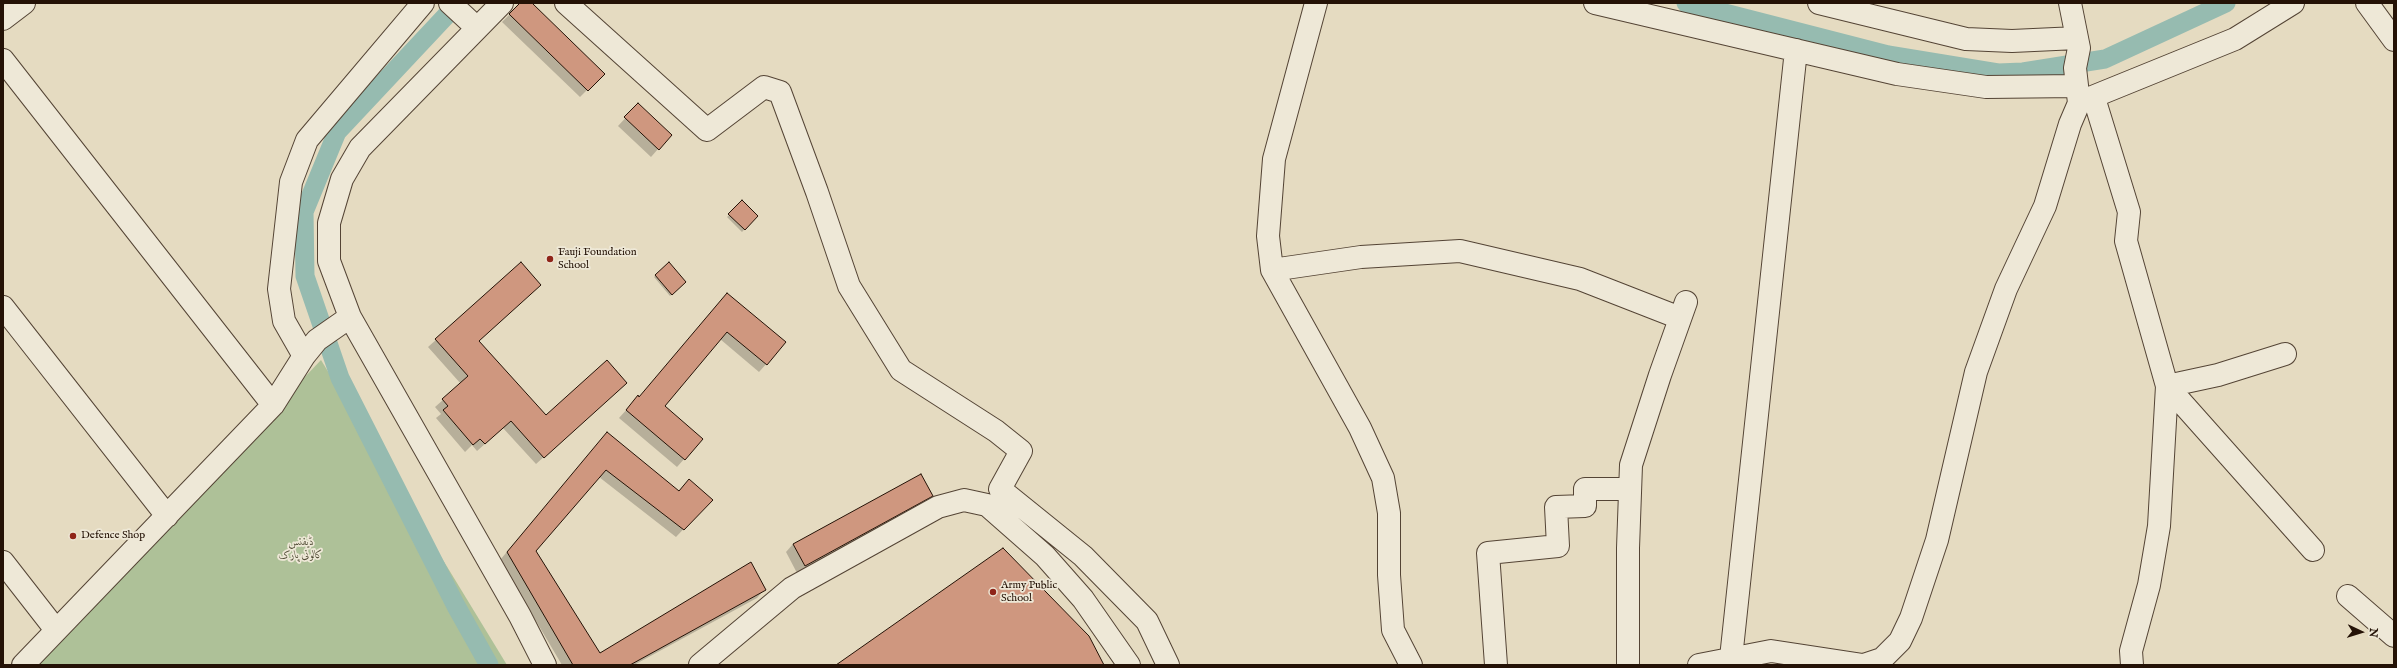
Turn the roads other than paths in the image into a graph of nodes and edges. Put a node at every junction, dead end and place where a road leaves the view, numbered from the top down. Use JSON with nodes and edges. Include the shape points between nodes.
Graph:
{"nodes":[{"id":1,"x":24,"y":3,"type":"edge"},
{"id":2,"x":423,"y":3,"type":"edge"},
{"id":3,"x":450,"y":3,"type":"edge"},
{"id":4,"x":502,"y":3,"type":"edge"},
{"id":5,"x":566,"y":3,"type":"edge"},
{"id":6,"x":1316,"y":3,"type":"edge"},
{"id":7,"x":1595,"y":3,"type":"edge"},
{"id":8,"x":1819,"y":3,"type":"edge"},
{"id":9,"x":2070,"y":3,"type":"edge"},
{"id":10,"x":2293,"y":3,"type":"edge"},
{"id":11,"x":2367,"y":3,"type":"edge"},
{"id":12,"x":3,"y":19,"type":"edge"},
{"id":13,"x":473,"y":24,"type":"junction"},
{"id":14,"x":2394,"y":40,"type":"edge"},
{"id":15,"x":1796,"y":50,"type":"junction"},
{"id":16,"x":3,"y":60,"type":"edge"},
{"id":17,"x":2080,"y":74,"type":"junction"},
{"id":18,"x":1272,"y":270,"type":"junction"},
{"id":19,"x":3,"y":307,"type":"edge"},
{"id":20,"x":345,"y":321,"type":"junction"},
{"id":21,"x":311,"y":348,"type":"junction"},
{"id":22,"x":2285,"y":354,"type":"dead end"},
{"id":23,"x":2167,"y":386,"type":"junction"},
{"id":24,"x":274,"y":405,"type":"junction"},
{"id":25,"x":1630,"y":489,"type":"junction"},
{"id":26,"x":167,"y":516,"type":"junction"},
{"id":27,"x":2313,"y":550,"type":"dead end"},
{"id":28,"x":3,"y":562,"type":"edge"},
{"id":29,"x":2348,"y":596,"type":"dead end"},
{"id":30,"x":56,"y":630,"type":"junction"},
{"id":31,"x":2394,"y":636,"type":"edge"},
{"id":32,"x":1731,"y":658,"type":"junction"},
{"id":33,"x":1854,"y":664,"type":"edge"},
{"id":34,"x":23,"y":665,"type":"edge"},
{"id":35,"x":545,"y":665,"type":"edge"},
{"id":36,"x":700,"y":665,"type":"edge"},
{"id":37,"x":1129,"y":665,"type":"edge"},
{"id":38,"x":1168,"y":665,"type":"edge"},
{"id":39,"x":1411,"y":665,"type":"edge"},
{"id":40,"x":1496,"y":665,"type":"edge"},
{"id":41,"x":1628,"y":665,"type":"edge"},
{"id":42,"x":1699,"y":665,"type":"edge"},
{"id":43,"x":2132,"y":665,"type":"edge"}],
"edges":[{"from":1,"to":12,"type":"street"},
{"from":2,"to":21,"type":"street","via":[[307,140],[291,182],[279,289],[284,321]]},
{"from":3,"to":13,"type":"street"},
{"from":4,"to":13,"type":"street"},
{"from":5,"to":38,"type":"street","via":[[707,130],[764,87],[780,92],[849,286],[901,370],[996,431],[1021,451],[1000,489],[1083,556],[1146,621]]},
{"from":6,"to":18,"type":"street","via":[[1274,159],[1268,236]]},
{"from":7,"to":15,"type":"street"},
{"from":8,"to":17,"type":"street","via":[[1966,39],[2012,41]]},
{"from":9,"to":17,"type":"street"},
{"from":10,"to":17,"type":"street","via":[[2235,39]]},
{"from":11,"to":14,"type":"street"},
{"from":13,"to":20,"type":"street","via":[[360,148],[342,179],[329,223],[329,261]]},
{"from":15,"to":17,"type":"street","via":[[1897,74],[1986,87]]},
{"from":15,"to":32,"type":"street"},
{"from":16,"to":24,"type":"street"},
{"from":17,"to":23,"type":"street","via":[[2129,212],[2126,241]]},
{"from":17,"to":33,"type":"street","via":[[2070,124],[2045,206],[2006,289],[1976,372],[1937,540],[1912,618],[1900,641],[1882,659]]},
{"from":18,"to":25,"type":"street","via":[[1361,257],[1460,251],[1580,279],[1683,310],[1631,465]]},
{"from":18,"to":39,"type":"street","via":[[1360,428],[1383,478],[1389,513],[1389,575],[1393,630]]},
{"from":19,"to":26,"type":"street"},
{"from":20,"to":21,"type":"street"},
{"from":20,"to":35,"type":"street","via":[[520,616]]},
{"from":21,"to":24,"type":"street"},
{"from":22,"to":23,"type":"street","via":[[2218,375]]},
{"from":23,"to":27,"type":"street"},
{"from":23,"to":43,"type":"street","via":[[2159,526],[2149,585],[2131,651]]},
{"from":24,"to":26,"type":"street"},
{"from":25,"to":40,"type":"street","via":[[1585,488],[1585,506],[1556,507],[1558,546],[1488,553]]},
{"from":25,"to":41,"type":"street"},
{"from":26,"to":30,"type":"street"},
{"from":28,"to":30,"type":"street"},
{"from":29,"to":31,"type":"street"},
{"from":30,"to":34,"type":"street"},
{"from":32,"to":33,"type":"street","via":[[1771,652]]},
{"from":32,"to":42,"type":"street"},
{"from":36,"to":37,"type":"street","via":[[792,588],[938,507],[964,500],[987,505],[1045,556],[1082,600]]}]}
